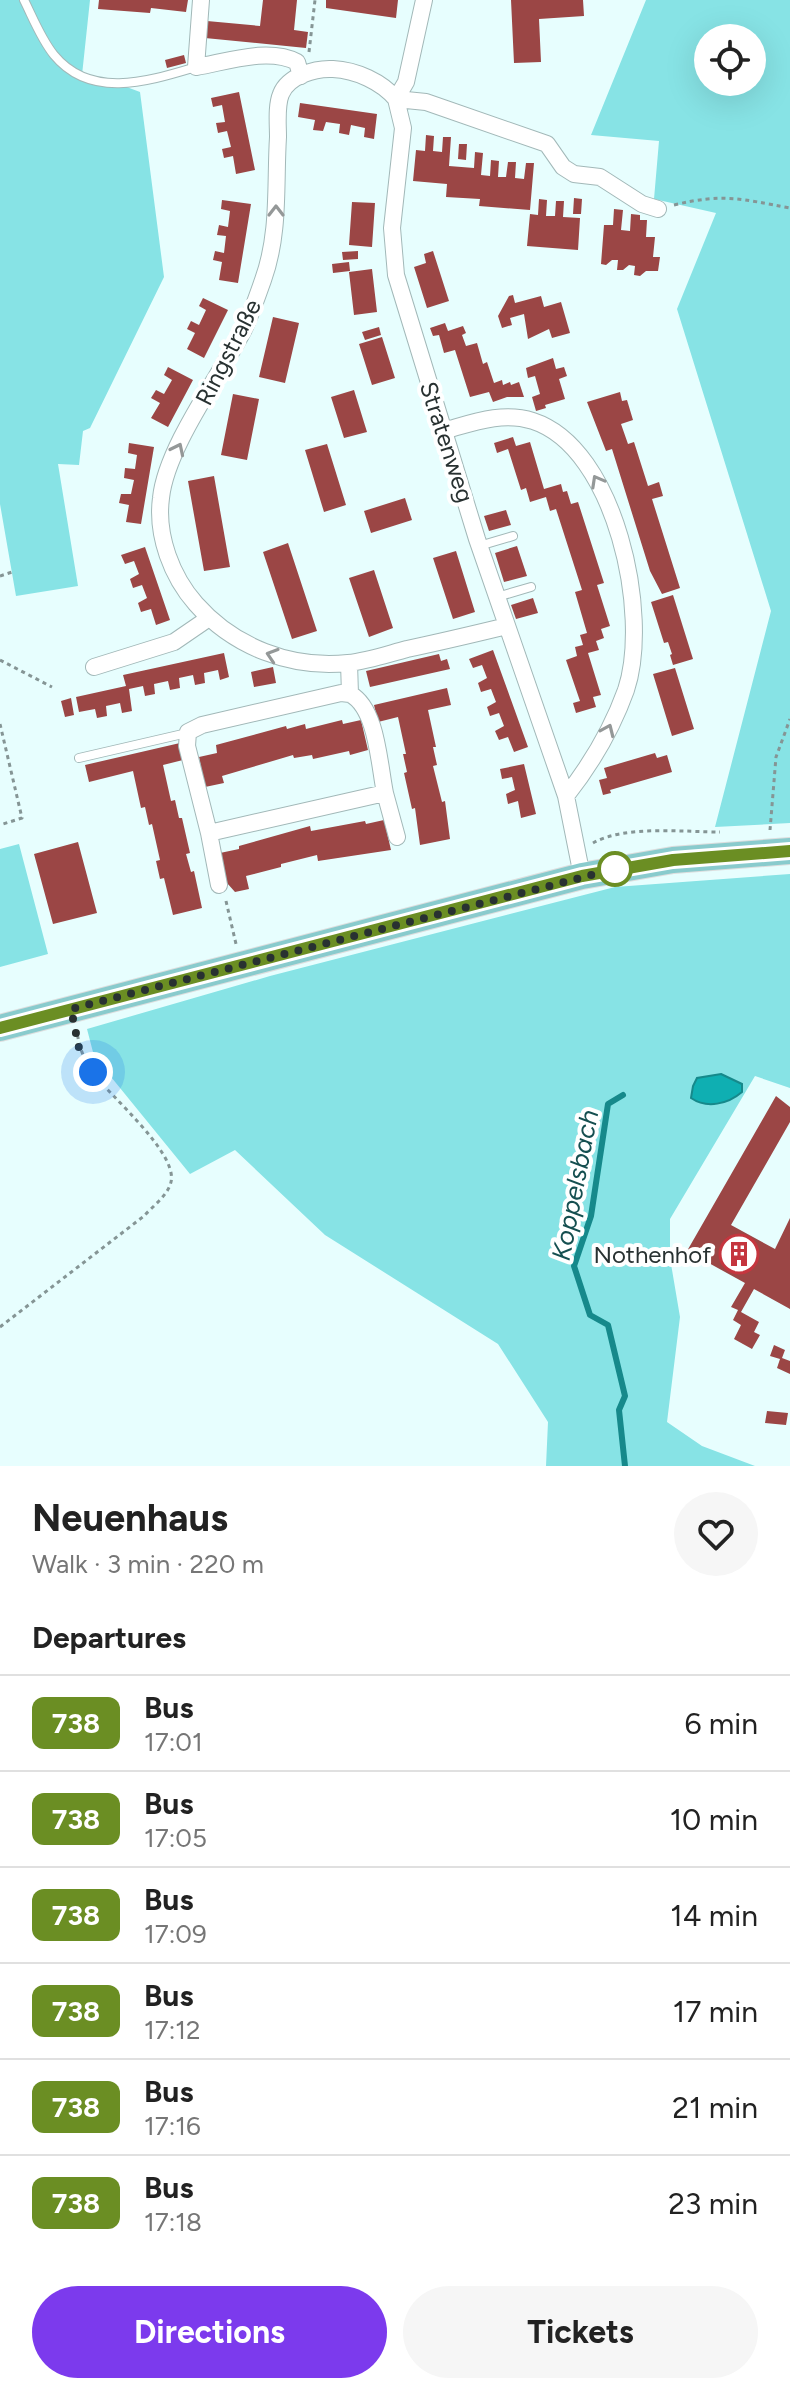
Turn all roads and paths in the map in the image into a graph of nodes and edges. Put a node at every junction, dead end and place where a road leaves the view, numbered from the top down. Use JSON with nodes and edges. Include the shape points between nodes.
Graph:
{"nodes":[{"id":1,"x":24,"y":0,"type":"edge"},
{"id":2,"x":201,"y":0,"type":"edge"},
{"id":3,"x":315,"y":0,"type":"edge"},
{"id":4,"x":424,"y":0,"type":"edge"},
{"id":5,"x":196,"y":67,"type":"junction"},
{"id":6,"x":308,"y":73,"type":"junction"},
{"id":7,"x":396,"y":99,"type":"junction"},
{"id":8,"x":790,"y":208,"type":"edge"},
{"id":9,"x":658,"y":209,"type":"joint"},
{"id":10,"x":443,"y":431,"type":"junction"},
{"id":11,"x":513,"y":536,"type":"dead end"},
{"id":12,"x":479,"y":546,"type":"junction"},
{"id":13,"x":12,"y":572,"type":"dead end"},
{"id":14,"x":0,"y":576,"type":"edge"},
{"id":15,"x":531,"y":587,"type":"dead end"},
{"id":16,"x":497,"y":597,"type":"junction"},
{"id":17,"x":209,"y":618,"type":"junction"},
{"id":18,"x":507,"y":626,"type":"junction"},
{"id":19,"x":0,"y":660,"type":"edge"},
{"id":20,"x":349,"y":663,"type":"junction"},
{"id":21,"x":94,"y":667,"type":"dead end"},
{"id":22,"x":52,"y":687,"type":"dead end"},
{"id":23,"x":350,"y":694,"type":"junction"},
{"id":24,"x":790,"y":719,"type":"edge"},
{"id":25,"x":0,"y":724,"type":"edge"},
{"id":26,"x":188,"y":732,"type":"junction"},
{"id":27,"x":79,"y":758,"type":"dead end"},
{"id":28,"x":385,"y":793,"type":"junction"},
{"id":29,"x":566,"y":796,"type":"junction"},
{"id":30,"x":0,"y":825,"type":"edge"},
{"id":31,"x":726,"y":832,"type":"dead end"},
{"id":32,"x":209,"y":833,"type":"junction"},
{"id":33,"x":397,"y":837,"type":"dead end"},
{"id":34,"x":609,"y":837,"type":"junction"},
{"id":35,"x":785,"y":840,"type":"edge"},
{"id":36,"x":610,"y":847,"type":"dead end"},
{"id":37,"x":580,"y":864,"type":"junction"},
{"id":38,"x":219,"y":885,"type":"joint"},
{"id":39,"x":236,"y":942,"type":"dead end"},
{"id":40,"x":71,"y":1009,"type":"junction"},
{"id":41,"x":0,"y":1028,"type":"edge"},
{"id":42,"x":0,"y":1327,"type":"edge"}],
"edges":[{"from":1,"to":5,"type":"lane","via":[[53,54],[91,80],[144,82]]},
{"from":2,"to":5,"type":"street"},
{"from":3,"to":6,"type":"path"},
{"from":4,"to":7,"type":"street","name":"Stratenweg","via":[[406,82]]},
{"from":5,"to":6,"type":"street","via":[[276,56],[297,62]]},
{"from":6,"to":7,"type":"street","via":[[338,69],[363,76]]},
{"from":17,"to":6,"type":"street","name":"Ringstraße","one_way":true,"via":[[184,591],[168,559],[161,499],[176,452],[244,328],[265,276],[276,227],[281,94]]},
{"from":7,"to":9,"type":"street","via":[[426,102],[547,144],[574,174],[600,177]]},
{"from":7,"to":10,"type":"street","name":"Stratenweg","via":[[403,128],[392,228],[396,275]]},
{"from":8,"to":9,"type":"path","via":[[736,197]]},
{"from":10,"to":12,"type":"street","name":"Stratenweg"},
{"from":29,"to":10,"type":"street","one_way":true,"via":[[594,761],[626,688],[631,661],[633,615],[616,522],[596,476],[544,425],[494,417]]},
{"from":11,"to":12,"type":"lane"},
{"from":12,"to":16,"type":"street","name":"Stratenweg"},
{"from":13,"to":14,"type":"path"},
{"from":15,"to":16,"type":"lane"},
{"from":16,"to":18,"type":"street","name":"Stratenweg"},
{"from":20,"to":17,"type":"street","name":"Ringstraße","one_way":true,"via":[[311,664],[272,655]]},
{"from":17,"to":21,"type":"street","via":[[174,642]]},
{"from":18,"to":20,"type":"street","name":"Ringstraße"},
{"from":18,"to":29,"type":"street","name":"Stratenweg"},
{"from":19,"to":22,"type":"path"},
{"from":20,"to":23,"type":"street"},
{"from":23,"to":26,"type":"street"},
{"from":23,"to":28,"type":"street","via":[[368,711]]},
{"from":24,"to":35,"type":"path","via":[[776,757],[770,830]]},
{"from":25,"to":30,"type":"path","via":[[22,818]]},
{"from":26,"to":27,"type":"lane"},
{"from":26,"to":32,"type":"street"},
{"from":28,"to":32,"type":"street"},
{"from":28,"to":33,"type":"street"},
{"from":29,"to":37,"type":"street","name":"Stratenweg"},
{"from":31,"to":34,"type":"path"},
{"from":32,"to":38,"type":"street"},
{"from":34,"to":36,"type":"path"},
{"from":34,"to":37,"type":"path"},
{"from":35,"to":37,"type":"main road","via":[[673,860]]},
{"from":37,"to":40,"type":"main road"},
{"from":38,"to":39,"type":"path"},
{"from":40,"to":41,"type":"main road"},
{"from":40,"to":42,"type":"path","via":[[79,1048],[93,1072],[154,1142],[169,1163],[172,1180],[144,1216]]}]}
